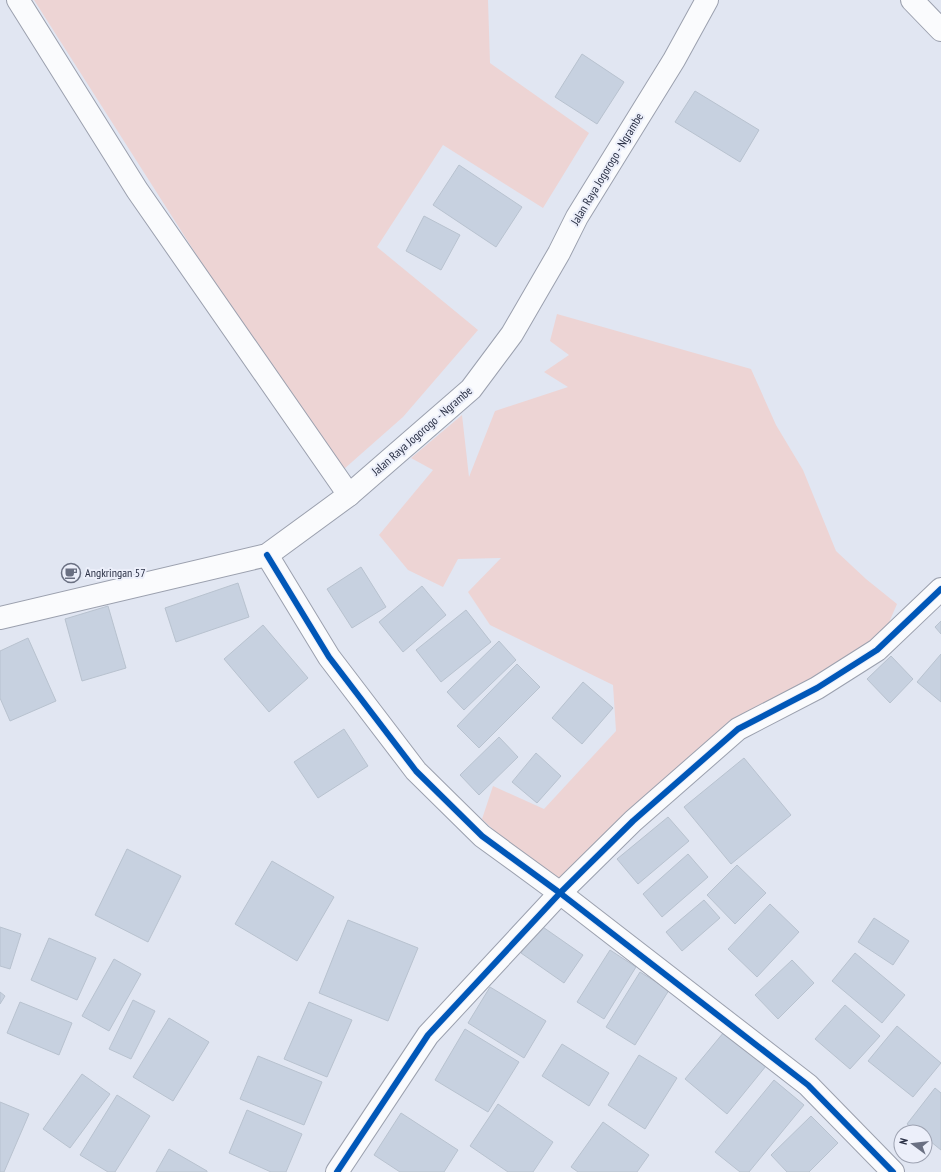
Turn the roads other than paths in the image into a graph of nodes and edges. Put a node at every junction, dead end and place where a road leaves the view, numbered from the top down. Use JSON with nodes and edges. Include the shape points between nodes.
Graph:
{"nodes":[{"id":1,"x":18,"y":0,"type":"edge"},
{"id":2,"x":707,"y":0,"type":"edge"},
{"id":3,"x":912,"y":0,"type":"edge"},
{"id":4,"x":941,"y":30,"type":"edge"},
{"id":5,"x":349,"y":495,"type":"junction"},
{"id":6,"x":267,"y":555,"type":"junction"},
{"id":7,"x":941,"y":589,"type":"edge"},
{"id":8,"x":0,"y":618,"type":"edge"},
{"id":9,"x":560,"y":892,"type":"junction"},
{"id":10,"x":337,"y":1172,"type":"edge"},
{"id":11,"x":893,"y":1172,"type":"edge"}],
"edges":[{"from":1,"to":5,"type":"street","via":[[137,190]]},
{"from":2,"to":5,"type":"street","name":"Jalan Raya Jogorogo - Ngrambe","via":[[674,60],[577,217],[512,334],[471,389]]},
{"from":3,"to":4,"type":"street"},
{"from":5,"to":6,"type":"street","name":"Jalan Raya Jogorogo - Ngrambe"},
{"from":6,"to":8,"type":"street","name":"Jalan Raya Jogorogo - Ngrambe"},
{"from":6,"to":9,"type":"street","via":[[329,657],[416,771],[482,836]]},
{"from":7,"to":9,"type":"street","via":[[877,650],[817,688],[738,728],[633,821]]},
{"from":9,"to":10,"type":"street","via":[[428,1035]]},
{"from":9,"to":11,"type":"street","via":[[808,1085]]}]}
